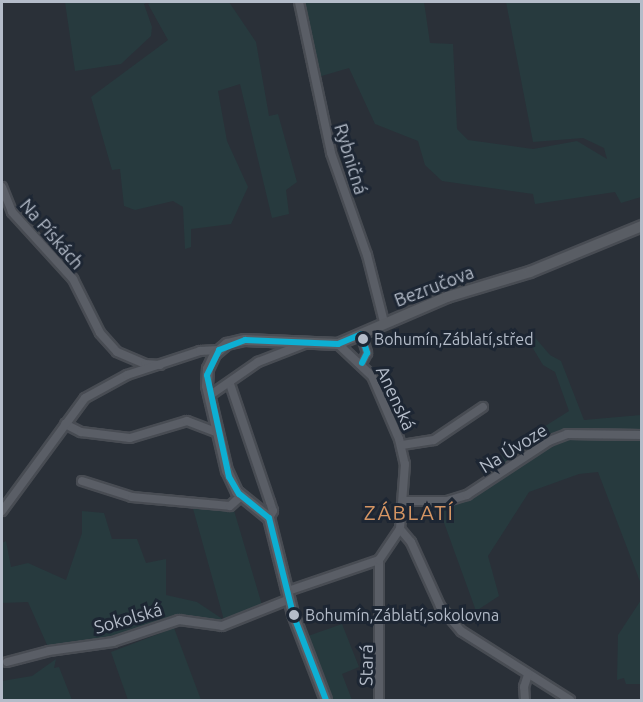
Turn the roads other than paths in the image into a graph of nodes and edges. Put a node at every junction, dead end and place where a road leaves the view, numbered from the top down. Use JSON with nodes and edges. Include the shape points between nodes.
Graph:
{"nodes":[{"id":1,"x":299,"y":2,"type":"edge"},
{"id":2,"x":2,"y":187,"type":"edge"},
{"id":3,"x":642,"y":226,"type":"edge"},
{"id":4,"x":384,"y":322,"type":"junction"},
{"id":5,"x":361,"y":333,"type":"junction"},
{"id":6,"x":308,"y":342,"type":"junction"},
{"id":7,"x":338,"y":344,"type":"junction"},
{"id":8,"x":219,"y":350,"type":"junction"},
{"id":9,"x":362,"y":363,"type":"junction"},
{"id":10,"x":160,"y":365,"type":"junction"},
{"id":11,"x":230,"y":384,"type":"junction"},
{"id":12,"x":209,"y":396,"type":"junction"},
{"id":13,"x":483,"y":407,"type":"dead end"},
{"id":14,"x":65,"y":424,"type":"junction"},
{"id":15,"x":218,"y":433,"type":"junction"},
{"id":16,"x":642,"y":435,"type":"edge"},
{"id":17,"x":402,"y":446,"type":"junction"},
{"id":18,"x":82,"y":481,"type":"dead end"},
{"id":19,"x":241,"y":496,"type":"junction"},
{"id":20,"x":404,"y":501,"type":"junction"},
{"id":21,"x":2,"y":511,"type":"edge"},
{"id":22,"x":269,"y":518,"type":"junction"},
{"id":23,"x":400,"y":529,"type":"junction"},
{"id":24,"x":379,"y":560,"type":"junction"},
{"id":25,"x":289,"y":595,"type":"junction"},
{"id":26,"x":7,"y":662,"type":"dead end"},
{"id":27,"x":528,"y":675,"type":"junction"},
{"id":28,"x":326,"y":700,"type":"edge"},
{"id":29,"x":379,"y":700,"type":"edge"},
{"id":30,"x":525,"y":700,"type":"edge"},
{"id":31,"x":570,"y":700,"type":"edge"}],
"edges":[{"from":1,"to":4,"type":"street","name":"Rybničná","via":[[331,153],[367,255]]},
{"from":2,"to":10,"type":"street","name":"Na Pískách","via":[[12,212],[73,279],[100,333],[117,352],[145,364]]},
{"from":3,"to":4,"type":"main road","name":"Bezručova","via":[[530,272],[467,290]]},
{"from":4,"to":5,"type":"main road","name":"Bezručova"},
{"from":5,"to":7,"type":"main road","name":"Bezručova"},
{"from":5,"to":9,"type":"street","name":"Anenská","via":[[367,353]]},
{"from":6,"to":7,"type":"main road","name":"Bezručova"},
{"from":6,"to":8,"type":"main road","name":"Bezručova","via":[[232,342]]},
{"from":6,"to":11,"type":"street","via":[[258,362]]},
{"from":7,"to":9,"type":"street","name":"Anenská"},
{"from":8,"to":10,"type":"street","via":[[200,351]]},
{"from":8,"to":12,"type":"main road","via":[[208,369]]},
{"from":9,"to":17,"type":"street","name":"Anenská","via":[[376,384]]},
{"from":10,"to":14,"type":"street","via":[[106,384],[85,398]]},
{"from":11,"to":12,"type":"street"},
{"from":11,"to":22,"type":"street","via":[[273,511]]},
{"from":12,"to":15,"type":"main road"},
{"from":13,"to":17,"type":"street","name":"Anenská","via":[[434,440]]},
{"from":14,"to":15,"type":"street","via":[[81,432],[129,438],[187,421]]},
{"from":14,"to":21,"type":"street"},
{"from":15,"to":19,"type":"main road","via":[[229,477]]},
{"from":16,"to":20,"type":"street","name":"Na Úvoze","via":[[567,434],[549,441],[467,495],[447,501]]},
{"from":17,"to":20,"type":"street","name":"Anenská"},
{"from":18,"to":19,"type":"street","via":[[132,497],[233,506]]},
{"from":19,"to":22,"type":"main road"},
{"from":20,"to":23,"type":"street","name":"Anenská"},
{"from":22,"to":25,"type":"main road"},
{"from":23,"to":24,"type":"street"},
{"from":23,"to":27,"type":"street","via":[[411,542],[440,606],[452,622]]},
{"from":24,"to":25,"type":"street","name":"Sokolská"},
{"from":24,"to":29,"type":"street","name":"Stará"},
{"from":25,"to":26,"type":"street","name":"Sokolská","via":[[222,626],[179,620],[113,642],[49,651]]},
{"from":25,"to":28,"type":"main road"},
{"from":27,"to":30,"type":"street"},
{"from":27,"to":31,"type":"street"}]}
